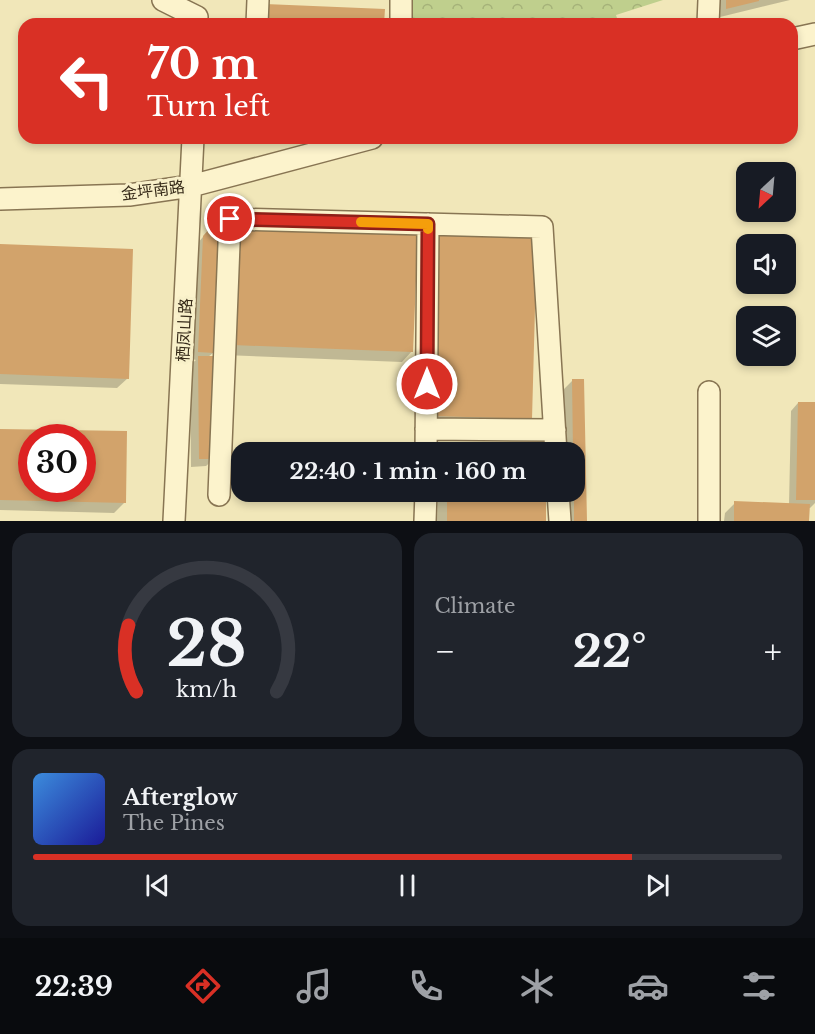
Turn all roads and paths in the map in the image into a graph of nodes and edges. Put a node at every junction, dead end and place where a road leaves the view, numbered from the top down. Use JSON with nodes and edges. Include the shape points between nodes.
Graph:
{"nodes":[{"id":1,"x":164,"y":0,"type":"edge"},
{"id":2,"x":258,"y":0,"type":"edge"},
{"id":3,"x":401,"y":0,"type":"edge"},
{"id":4,"x":709,"y":0,"type":"edge"},
{"id":5,"x":197,"y":14,"type":"edge"},
{"id":6,"x":257,"y":18,"type":"edge"},
{"id":7,"x":400,"y":18,"type":"edge"},
{"id":8,"x":708,"y":18,"type":"edge"},
{"id":9,"x":815,"y":34,"type":"edge"},
{"id":10,"x":798,"y":38,"type":"edge"},
{"id":11,"x":193,"y":144,"type":"edge"},
{"id":12,"x":349,"y":144,"type":"edge"},
{"id":13,"x":191,"y":186,"type":"junction"},
{"id":14,"x":0,"y":199,"type":"edge"},
{"id":15,"x":428,"y":224,"type":"junction"},
{"id":16,"x":709,"y":392,"type":"dead end"},
{"id":17,"x":426,"y":429,"type":"junction"},
{"id":18,"x":555,"y":430,"type":"junction"},
{"id":19,"x":426,"y":442,"type":"edge"},
{"id":20,"x":556,"y":442,"type":"edge"},
{"id":21,"x":219,"y":495,"type":"dead end"},
{"id":22,"x":426,"y":502,"type":"edge"},
{"id":23,"x":559,"y":502,"type":"edge"},
{"id":24,"x":174,"y":521,"type":"edge"},
{"id":25,"x":425,"y":521,"type":"edge"},
{"id":26,"x":560,"y":521,"type":"edge"},
{"id":27,"x":709,"y":521,"type":"edge"}],
"edges":[{"from":1,"to":5,"type":"street"},
{"from":2,"to":6,"type":"street"},
{"from":3,"to":7,"type":"street"},
{"from":4,"to":8,"type":"street"},
{"from":9,"to":10,"type":"street"},
{"from":11,"to":13,"type":"street","name":"栖凤山路"},
{"from":12,"to":13,"type":"street","name":"金坪南路"},
{"from":13,"to":14,"type":"street","name":"金坪南路","via":[[129,195]]},
{"from":13,"to":24,"type":"street","name":"栖凤山路"},
{"from":15,"to":17,"type":"street"},
{"from":15,"to":18,"type":"street","via":[[542,227]]},
{"from":15,"to":21,"type":"street","via":[[230,219]]},
{"from":16,"to":27,"type":"street"},
{"from":17,"to":18,"type":"street"},
{"from":17,"to":19,"type":"street"},
{"from":18,"to":20,"type":"street"},
{"from":22,"to":25,"type":"street"},
{"from":23,"to":26,"type":"street"}]}
